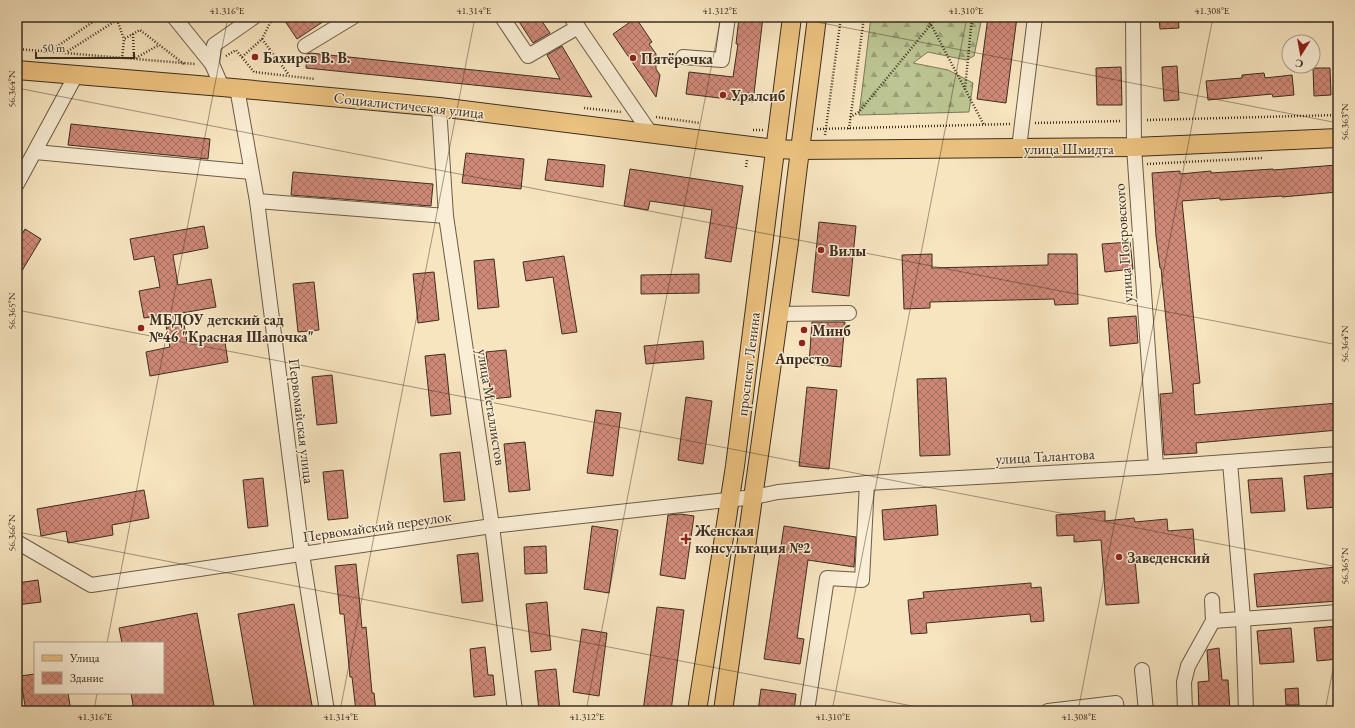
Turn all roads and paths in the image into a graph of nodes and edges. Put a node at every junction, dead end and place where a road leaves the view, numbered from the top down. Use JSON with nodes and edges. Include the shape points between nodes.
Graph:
{"nodes":[{"id":1,"x":100,"y":17,"type":"edge"},
{"id":2,"x":174,"y":17,"type":"edge"},
{"id":3,"x":254,"y":17,"type":"edge"},
{"id":4,"x":353,"y":17,"type":"edge"},
{"id":5,"x":502,"y":17,"type":"edge"},
{"id":6,"x":728,"y":17,"type":"edge"},
{"id":7,"x":792,"y":17,"type":"edge"},
{"id":8,"x":818,"y":17,"type":"edge"},
{"id":9,"x":841,"y":17,"type":"edge"},
{"id":10,"x":864,"y":17,"type":"edge"},
{"id":11,"x":927,"y":17,"type":"edge"},
{"id":12,"x":937,"y":17,"type":"edge"},
{"id":13,"x":972,"y":17,"type":"edge"},
{"id":14,"x":1035,"y":17,"type":"edge"},
{"id":15,"x":1133,"y":17,"type":"edge"},
{"id":16,"x":116,"y":18,"type":"edge"},
{"id":17,"x":272,"y":19,"type":"dead end"},
{"id":18,"x":574,"y":22,"type":"edge"},
{"id":19,"x":931,"y":24,"type":"junction"},
{"id":20,"x":134,"y":34,"type":"junction"},
{"id":21,"x":124,"y":39,"type":"junction"},
{"id":22,"x":262,"y":39,"type":"junction"},
{"id":23,"x":159,"y":45,"type":"junction"},
{"id":24,"x":305,"y":46,"type":"dead end"},
{"id":25,"x":17,"y":49,"type":"edge"},
{"id":26,"x":48,"y":52,"type":"junction"},
{"id":27,"x":65,"y":53,"type":"junction"},
{"id":28,"x":242,"y":57,"type":"dead end"},
{"id":29,"x":683,"y":57,"type":"dead end"},
{"id":30,"x":122,"y":58,"type":"junction"},
{"id":31,"x":134,"y":59,"type":"junction"},
{"id":32,"x":184,"y":64,"type":"junction"},
{"id":33,"x":212,"y":64,"type":"junction"},
{"id":34,"x":17,"y":70,"type":"edge"},
{"id":35,"x":76,"y":75,"type":"junction"},
{"id":36,"x":289,"y":76,"type":"dead end"},
{"id":37,"x":229,"y":87,"type":"junction"},
{"id":38,"x":965,"y":89,"type":"junction"},
{"id":39,"x":439,"y":107,"type":"junction"},
{"id":40,"x":1338,"y":115,"type":"edge"},
{"id":41,"x":850,"y":117,"type":"junction"},
{"id":42,"x":1134,"y":121,"type":"junction"},
{"id":43,"x":1022,"y":124,"type":"junction"},
{"id":44,"x":984,"y":125,"type":"junction"},
{"id":45,"x":826,"y":129,"type":"junction"},
{"id":46,"x":849,"y":129,"type":"junction"},
{"id":47,"x":651,"y":134,"type":"junction"},
{"id":48,"x":1338,"y":138,"type":"edge"},
{"id":49,"x":1134,"y":147,"type":"junction"},
{"id":50,"x":1019,"y":148,"type":"junction"},
{"id":51,"x":775,"y":149,"type":"junction"},
{"id":52,"x":800,"y":150,"type":"junction"},
{"id":53,"x":823,"y":150,"type":"junction"},
{"id":54,"x":35,"y":152,"type":"junction"},
{"id":55,"x":252,"y":172,"type":"junction"},
{"id":56,"x":17,"y":184,"type":"edge"},
{"id":57,"x":257,"y":201,"type":"junction"},
{"id":58,"x":446,"y":216,"type":"junction"},
{"id":59,"x":849,"y":313,"type":"dead end"},
{"id":60,"x":779,"y":314,"type":"junction"},
{"id":61,"x":1338,"y":454,"type":"edge"},
{"id":62,"x":1230,"y":462,"type":"junction"},
{"id":63,"x":1156,"y":467,"type":"junction"},
{"id":64,"x":867,"y":483,"type":"junction"},
{"id":65,"x":754,"y":497,"type":"junction"},
{"id":66,"x":730,"y":499,"type":"junction"},
{"id":67,"x":492,"y":526,"type":"junction"},
{"id":68,"x":17,"y":542,"type":"edge"},
{"id":69,"x":302,"y":554,"type":"junction"},
{"id":70,"x":1212,"y":600,"type":"dead end"},
{"id":71,"x":1338,"y":612,"type":"edge"},
{"id":72,"x":1243,"y":618,"type":"junction"},
{"id":73,"x":1213,"y":620,"type":"junction"},
{"id":74,"x":1142,"y":670,"type":"dead end"},
{"id":75,"x":1069,"y":709,"type":"edge"},
{"id":76,"x":327,"y":711,"type":"edge"},
{"id":77,"x":515,"y":711,"type":"edge"},
{"id":78,"x":697,"y":711,"type":"edge"},
{"id":79,"x":723,"y":711,"type":"edge"},
{"id":80,"x":807,"y":711,"type":"edge"},
{"id":81,"x":1048,"y":711,"type":"edge"},
{"id":82,"x":1117,"y":711,"type":"edge"},
{"id":83,"x":1146,"y":711,"type":"edge"},
{"id":84,"x":1185,"y":711,"type":"edge"},
{"id":85,"x":1246,"y":711,"type":"edge"}],
"edges":[{"from":1,"to":26,"type":"path"},
{"from":2,"to":33,"type":"street","name":"Первомайская улица"},
{"from":3,"to":33,"type":"street","via":[[214,45]]},
{"from":4,"to":24,"type":"street"},
{"from":5,"to":18,"type":"street","via":[[528,56]]},
{"from":6,"to":29,"type":"street","via":[[722,60]]},
{"from":7,"to":51,"type":"main road","name":"проспект Ленина"},
{"from":8,"to":52,"type":"main road","name":"проспект Ленина"},
{"from":9,"to":45,"type":"path"},
{"from":10,"to":41,"type":"path"},
{"from":11,"to":19,"type":"path"},
{"from":12,"to":19,"type":"path"},
{"from":13,"to":38,"type":"path"},
{"from":14,"to":43,"type":"street"},
{"from":15,"to":42,"type":"street","name":"улица Покровского"},
{"from":16,"to":21,"type":"path"},
{"from":16,"to":27,"type":"path"},
{"from":17,"to":22,"type":"path"},
{"from":18,"to":47,"type":"street"},
{"from":19,"to":38,"type":"path"},
{"from":19,"to":41,"type":"path","via":[[858,112]]},
{"from":20,"to":21,"type":"path"},
{"from":20,"to":23,"type":"path","via":[[140,30]]},
{"from":20,"to":31,"type":"path"},
{"from":21,"to":30,"type":"path"},
{"from":22,"to":28,"type":"path"},
{"from":22,"to":36,"type":"path"},
{"from":23,"to":31,"type":"path"},
{"from":23,"to":32,"type":"path"},
{"from":25,"to":26,"type":"path"},
{"from":26,"to":27,"type":"path"},
{"from":27,"to":30,"type":"path"},
{"from":30,"to":31,"type":"path"},
{"from":31,"to":32,"type":"path"},
{"from":32,"to":33,"type":"path"},
{"from":33,"to":37,"type":"street","name":"Первомайская улица"},
{"from":34,"to":35,"type":"main road","name":"Социалистическая улица"},
{"from":35,"to":37,"type":"main road","name":"Социалистическая улица"},
{"from":35,"to":54,"type":"street"},
{"from":37,"to":39,"type":"main road","name":"Социалистическая улица"},
{"from":37,"to":55,"type":"street","name":"Первомайская улица"},
{"from":38,"to":44,"type":"path"},
{"from":39,"to":47,"type":"main road","name":"Социалистическая улица"},
{"from":39,"to":58,"type":"street","name":"улица Металлистов"},
{"from":40,"to":42,"type":"path"},
{"from":41,"to":46,"type":"path"},
{"from":42,"to":43,"type":"path"},
{"from":42,"to":49,"type":"street","name":"улица Покровского"},
{"from":43,"to":44,"type":"path"},
{"from":43,"to":50,"type":"street"},
{"from":44,"to":46,"type":"path"},
{"from":45,"to":46,"type":"path"},
{"from":45,"to":53,"type":"path"},
{"from":47,"to":51,"type":"main road","name":"Социалистическая улица"},
{"from":48,"to":49,"type":"main road","name":"улица Шмидта"},
{"from":49,"to":50,"type":"main road","name":"улица Шмидта"},
{"from":49,"to":63,"type":"street","name":"улица Покровского"},
{"from":50,"to":53,"type":"main road","name":"улица Шмидта"},
{"from":51,"to":52,"type":"main road","name":"Социалистическая улица"},
{"from":51,"to":66,"type":"main road","name":"проспект Ленина"},
{"from":52,"to":53,"type":"main road","name":"улица Шмидта"},
{"from":52,"to":60,"type":"main road","name":"проспект Ленина"},
{"from":54,"to":55,"type":"street"},
{"from":54,"to":56,"type":"street"},
{"from":55,"to":57,"type":"street","name":"Первомайская улица"},
{"from":57,"to":58,"type":"street"},
{"from":57,"to":69,"type":"street","name":"Первомайская улица"},
{"from":58,"to":67,"type":"street","name":"улица Металлистов"},
{"from":59,"to":60,"type":"street"},
{"from":60,"to":65,"type":"main road","name":"проспект Ленина"},
{"from":61,"to":62,"type":"street","name":"улица Талантова"},
{"from":62,"to":63,"type":"street","name":"улица Талантова"},
{"from":62,"to":72,"type":"street"},
{"from":63,"to":64,"type":"street","name":"улица Талантова"},
{"from":64,"to":65,"type":"street","name":"улица Талантова","via":[[778,492]]},
{"from":64,"to":80,"type":"street","via":[[862,580],[827,578]]},
{"from":65,"to":66,"type":"street","name":"Первомайский переулок"},
{"from":65,"to":79,"type":"main road","name":"проспект Ленина"},
{"from":66,"to":67,"type":"street","name":"Первомайский переулок"},
{"from":66,"to":78,"type":"main road","name":"проспект Ленина"},
{"from":67,"to":69,"type":"street","name":"Первомайский переулок"},
{"from":67,"to":77,"type":"street","name":"улица Металлистов"},
{"from":68,"to":69,"type":"street","name":"Первомайский переулок","via":[[91,585]]},
{"from":69,"to":76,"type":"street","name":"Первомайская улица"},
{"from":70,"to":73,"type":"street"},
{"from":71,"to":72,"type":"street"},
{"from":72,"to":73,"type":"street"},
{"from":72,"to":85,"type":"street"},
{"from":73,"to":84,"type":"street","via":[[1188,666],[1184,682]]},
{"from":74,"to":83,"type":"street"},
{"from":75,"to":81,"type":"street"},
{"from":75,"to":82,"type":"street","via":[[1116,703]]}]}
